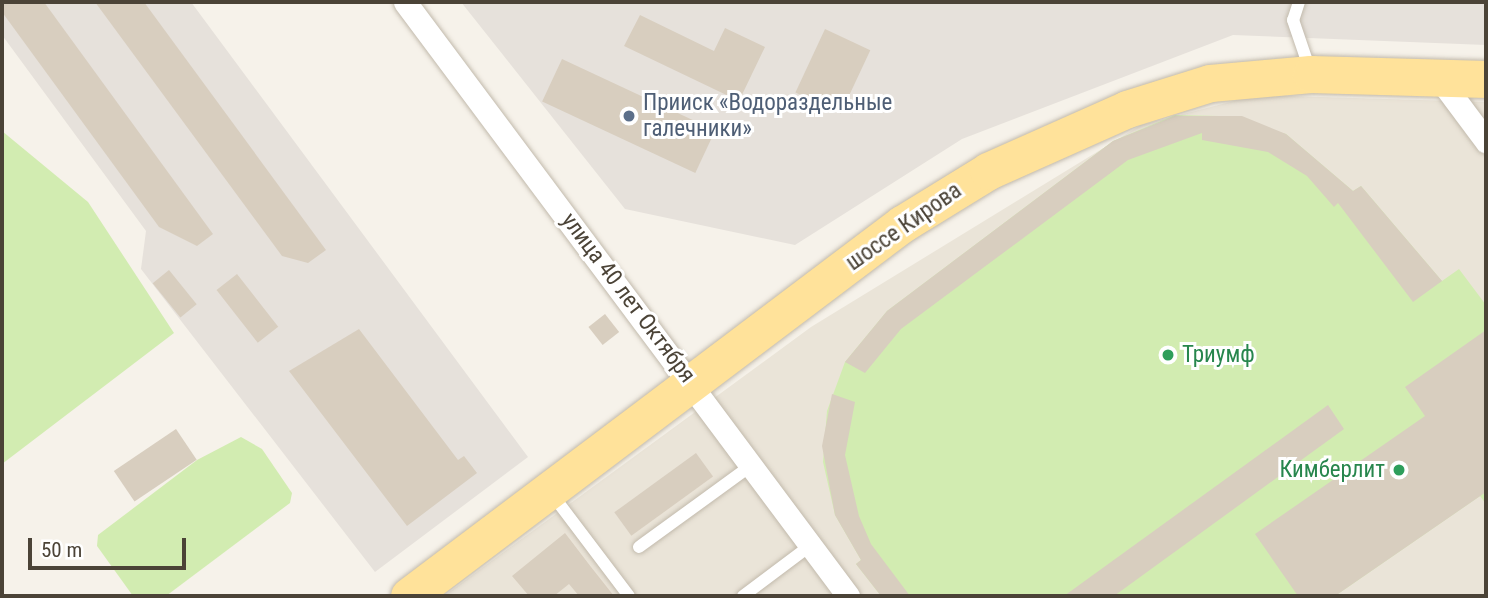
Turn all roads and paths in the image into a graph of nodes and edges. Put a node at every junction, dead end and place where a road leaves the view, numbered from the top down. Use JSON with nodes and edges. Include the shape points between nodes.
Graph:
{"nodes":[{"id":1,"x":405,"y":2,"type":"edge"},
{"id":2,"x":1299,"y":2,"type":"edge"},
{"id":3,"x":1311,"y":74,"type":"junction"},
{"id":4,"x":1440,"y":78,"type":"junction"},
{"id":5,"x":1486,"y":79,"type":"edge"},
{"id":6,"x":1486,"y":141,"type":"edge"},
{"id":7,"x":693,"y":385,"type":"junction"},
{"id":8,"x":752,"y":465,"type":"junction"},
{"id":9,"x":550,"y":492,"type":"junction"},
{"id":10,"x":811,"y":545,"type":"junction"},
{"id":11,"x":639,"y":547,"type":"dead end"},
{"id":12,"x":409,"y":596,"type":"edge"},
{"id":13,"x":629,"y":596,"type":"edge"},
{"id":14,"x":743,"y":596,"type":"edge"},
{"id":15,"x":848,"y":596,"type":"edge"}],
"edges":[{"from":1,"to":7,"type":"street","name":"улица 40 лет Октября"},
{"from":2,"to":3,"type":"lane","via":[[1293,20]]},
{"from":3,"to":4,"type":"main road","name":"шоссе Кирова"},
{"from":3,"to":7,"type":"main road","name":"шоссе Кирова","via":[[1174,93],[988,172],[902,224]]},
{"from":4,"to":5,"type":"main road","name":"шоссе Кирова"},
{"from":4,"to":6,"type":"street"},
{"from":7,"to":8,"type":"street","name":"улица 40 лет Октября"},
{"from":7,"to":9,"type":"main road","name":"шоссе Кирова"},
{"from":8,"to":10,"type":"street","name":"улица 40 лет Октября"},
{"from":8,"to":11,"type":"lane"},
{"from":9,"to":12,"type":"main road","name":"шоссе Кирова"},
{"from":9,"to":13,"type":"lane"},
{"from":10,"to":14,"type":"lane"},
{"from":10,"to":15,"type":"street","name":"улица 40 лет Октября"}]}
